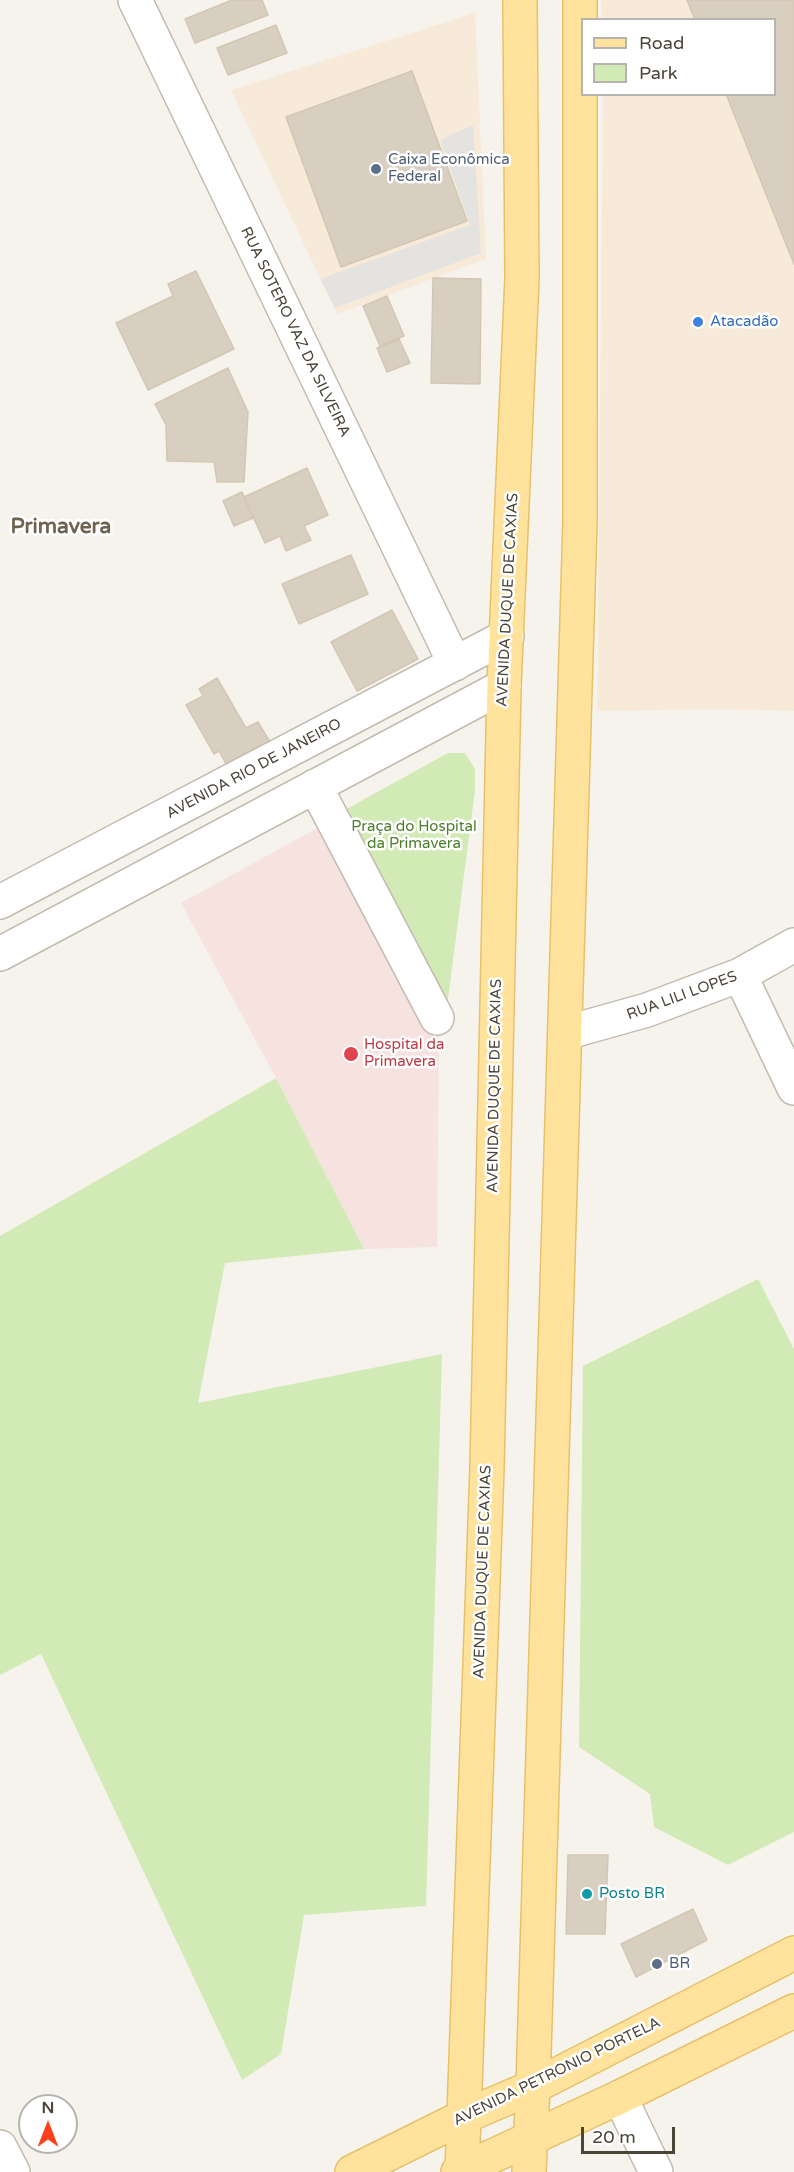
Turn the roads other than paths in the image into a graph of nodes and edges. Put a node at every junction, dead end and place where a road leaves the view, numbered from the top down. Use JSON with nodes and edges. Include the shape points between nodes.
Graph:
{"nodes":[{"id":1,"x":135,"y":0,"type":"edge"},
{"id":2,"x":520,"y":0,"type":"edge"},
{"id":3,"x":580,"y":0,"type":"edge"},
{"id":4,"x":507,"y":636,"type":"junction"},
{"id":5,"x":454,"y":664,"type":"junction"},
{"id":6,"x":504,"y":686,"type":"junction"},
{"id":7,"x":315,"y":786,"type":"junction"},
{"id":8,"x":0,"y":902,"type":"edge"},
{"id":9,"x":794,"y":945,"type":"edge"},
{"id":10,"x":6,"y":951,"type":"edge"},
{"id":11,"x":740,"y":975,"type":"junction"},
{"id":12,"x":437,"y":1018,"type":"dead end"},
{"id":13,"x":565,"y":1033,"type":"junction"},
{"id":14,"x":794,"y":1088,"type":"edge"},
{"id":15,"x":794,"y":1953,"type":"edge"},
{"id":16,"x":794,"y":2011,"type":"edge"},
{"id":17,"x":533,"y":2087,"type":"junction"},
{"id":18,"x":620,"y":2097,"type":"junction"},
{"id":19,"x":463,"y":2117,"type":"junction"},
{"id":20,"x":530,"y":2139,"type":"junction"},
{"id":21,"x":0,"y":2147,"type":"edge"},
{"id":22,"x":461,"y":2171,"type":"edge"},
{"id":23,"x":13,"y":2172,"type":"edge"},
{"id":24,"x":352,"y":2172,"type":"edge"},
{"id":25,"x":529,"y":2172,"type":"edge"},
{"id":26,"x":656,"y":2172,"type":"edge"}],
"edges":[{"from":1,"to":5,"type":"street","name":"RUA SOTERO VAZ DA SILVEIRA"},
{"from":2,"to":4,"type":"main road","name":"AVENIDA DUQUE DE CAXIAS","via":[[522,278]]},
{"from":3,"to":13,"type":"main road","via":[[580,522]]},
{"from":4,"to":5,"type":"street","name":"AVENIDA RIO DE JANEIRO"},
{"from":4,"to":6,"type":"main road","name":"AVENIDA DUQUE DE CAXIAS"},
{"from":5,"to":8,"type":"street","name":"AVENIDA RIO DE JANEIRO"},
{"from":6,"to":7,"type":"street"},
{"from":6,"to":19,"type":"main road","name":"AVENIDA DUQUE DE CAXIAS","via":[[487,1468]]},
{"from":7,"to":10,"type":"street"},
{"from":7,"to":12,"type":"street"},
{"from":8,"to":10,"type":"street"},
{"from":9,"to":11,"type":"street","name":"RUA LILI LOPES"},
{"from":11,"to":13,"type":"street","name":"RUA LILI LOPES","via":[[647,1010]]},
{"from":11,"to":14,"type":"street"},
{"from":13,"to":17,"type":"main road"},
{"from":15,"to":17,"type":"main road","name":"AVENIDA PETRONIO PORTELA"},
{"from":16,"to":18,"type":"main road"},
{"from":17,"to":19,"type":"main road","name":"AVENIDA PETRONIO PORTELA"},
{"from":17,"to":20,"type":"main road"},
{"from":18,"to":20,"type":"main road"},
{"from":18,"to":26,"type":"street"},
{"from":19,"to":22,"type":"main road","name":"AVENIDA DUQUE DE CAXIAS"},
{"from":19,"to":24,"type":"main road","name":"AVENIDA PETRONIO PORTELA"},
{"from":20,"to":22,"type":"main road"},
{"from":20,"to":25,"type":"main road"},
{"from":21,"to":23,"type":"street"}]}
